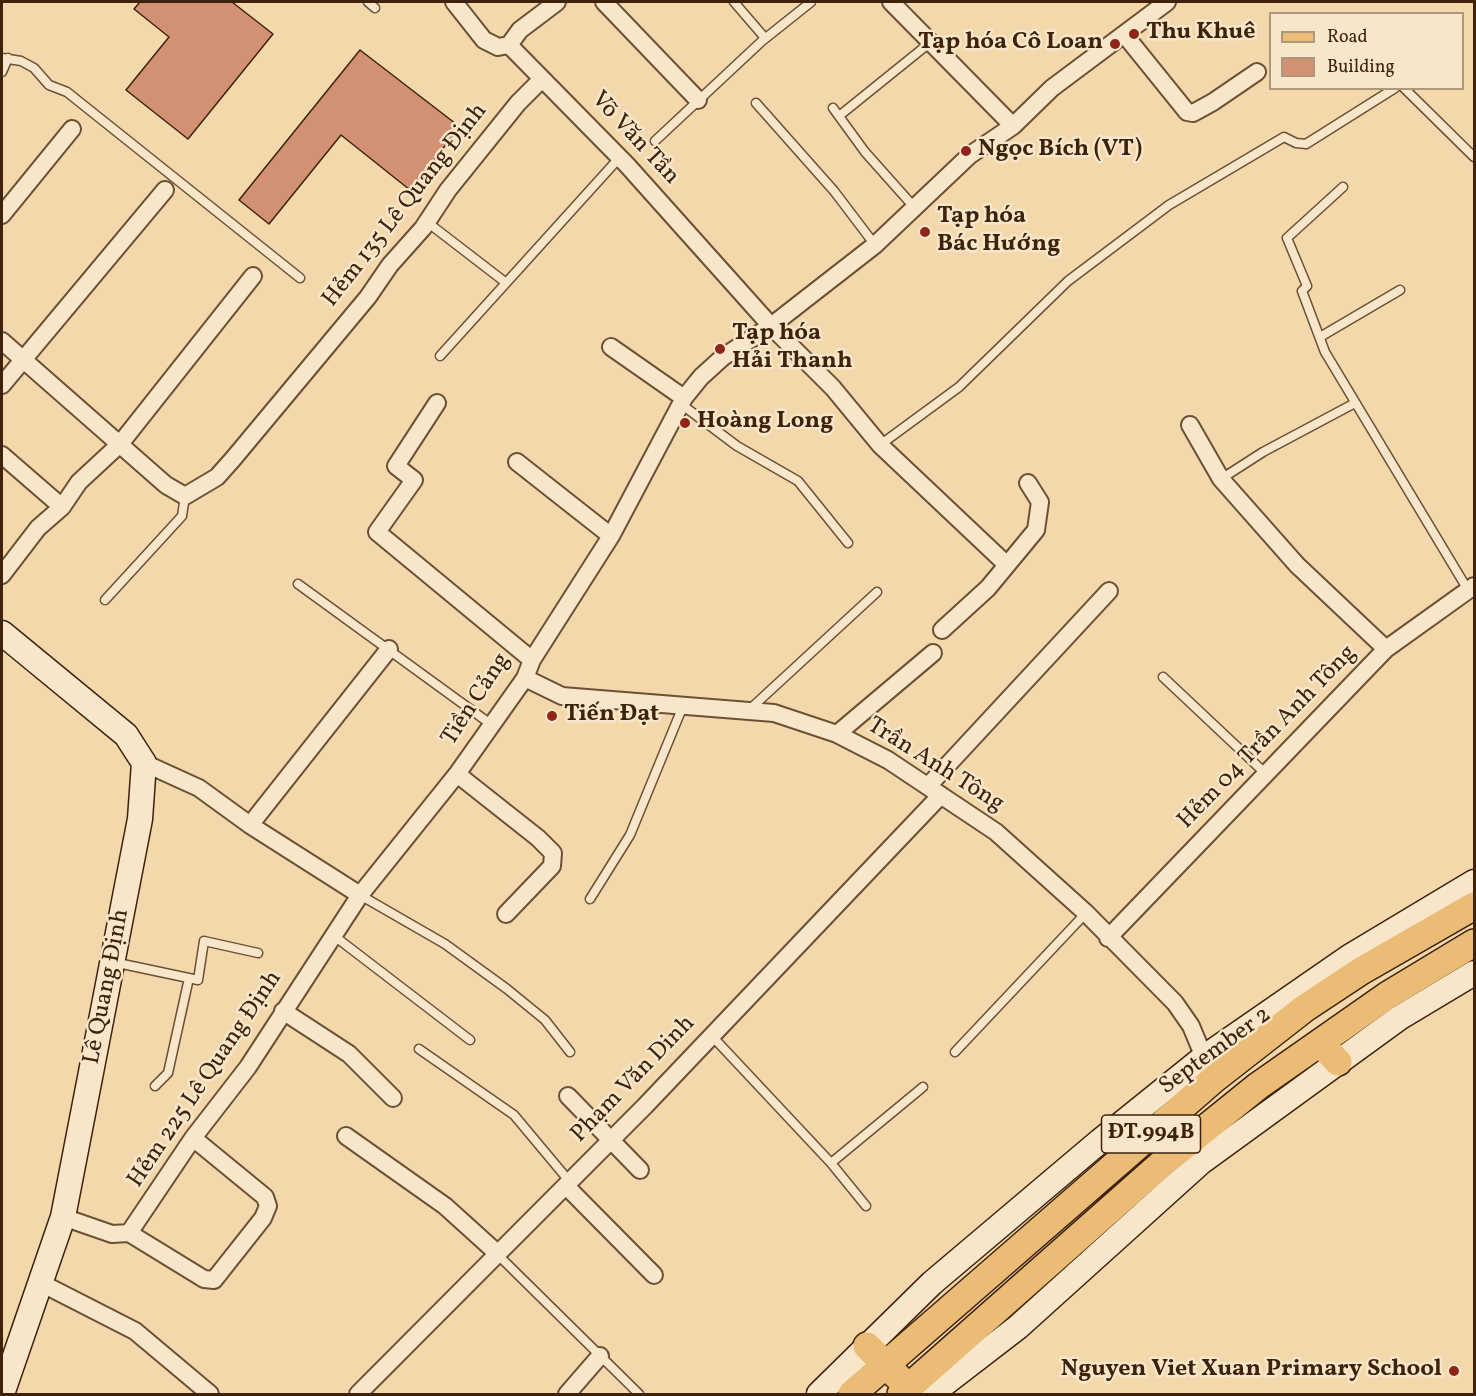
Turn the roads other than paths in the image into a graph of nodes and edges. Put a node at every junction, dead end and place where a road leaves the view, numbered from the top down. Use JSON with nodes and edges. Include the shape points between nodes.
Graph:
{"nodes":[{"id":1,"x":454,"y":2,"type":"edge"},
{"id":2,"x":557,"y":2,"type":"edge"},
{"id":3,"x":604,"y":2,"type":"edge"},
{"id":4,"x":734,"y":2,"type":"edge"},
{"id":5,"x":811,"y":2,"type":"edge"},
{"id":6,"x":891,"y":2,"type":"edge"},
{"id":7,"x":1167,"y":2,"type":"edge"},
{"id":8,"x":1124,"y":34,"type":"junction"},
{"id":9,"x":765,"y":38,"type":"junction"},
{"id":10,"x":932,"y":41,"type":"junction"},
{"id":11,"x":509,"y":45,"type":"junction"},
{"id":12,"x":5,"y":58,"type":"edge"},
{"id":13,"x":2,"y":72,"type":"edge"},
{"id":14,"x":1257,"y":72,"type":"dead end"},
{"id":15,"x":542,"y":79,"type":"junction"},
{"id":16,"x":1392,"y":90,"type":"edge"},
{"id":17,"x":1406,"y":90,"type":"edge"},
{"id":18,"x":698,"y":100,"type":"junction"},
{"id":19,"x":756,"y":103,"type":"dead end"},
{"id":20,"x":833,"y":108,"type":"dead end"},
{"id":21,"x":839,"y":116,"type":"junction"},
{"id":22,"x":1013,"y":126,"type":"junction"},
{"id":23,"x":72,"y":129,"type":"dead end"},
{"id":24,"x":655,"y":141,"type":"dead end"},
{"id":25,"x":620,"y":157,"type":"junction"},
{"id":26,"x":1474,"y":157,"type":"edge"},
{"id":27,"x":1343,"y":187,"type":"dead end"},
{"id":28,"x":165,"y":190,"type":"dead end"},
{"id":29,"x":914,"y":207,"type":"junction"},
{"id":30,"x":2,"y":215,"type":"edge"},
{"id":31,"x":427,"y":222,"type":"junction"},
{"id":32,"x":875,"y":245,"type":"junction"},
{"id":33,"x":253,"y":276,"type":"dead end"},
{"id":34,"x":300,"y":278,"type":"dead end"},
{"id":35,"x":505,"y":282,"type":"junction"},
{"id":36,"x":1401,"y":290,"type":"dead end"},
{"id":37,"x":771,"y":326,"type":"junction"},
{"id":38,"x":1320,"y":337,"type":"junction"},
{"id":39,"x":2,"y":341,"type":"edge"},
{"id":40,"x":611,"y":347,"type":"dead end"},
{"id":41,"x":440,"y":356,"type":"dead end"},
{"id":42,"x":22,"y":358,"type":"junction"},
{"id":43,"x":2,"y":385,"type":"edge"},
{"id":44,"x":682,"y":401,"type":"junction"},
{"id":45,"x":437,"y":403,"type":"dead end"},
{"id":46,"x":1355,"y":403,"type":"junction"},
{"id":47,"x":1190,"y":425,"type":"dead end"},
{"id":48,"x":120,"y":444,"type":"junction"},
{"id":49,"x":880,"y":445,"type":"junction"},
{"id":50,"x":2,"y":455,"type":"edge"},
{"id":51,"x":517,"y":462,"type":"dead end"},
{"id":52,"x":1221,"y":479,"type":"junction"},
{"id":53,"x":1028,"y":483,"type":"dead end"},
{"id":54,"x":185,"y":496,"type":"junction"},
{"id":55,"x":62,"y":507,"type":"junction"},
{"id":56,"x":611,"y":536,"type":"junction"},
{"id":57,"x":848,"y":543,"type":"dead end"},
{"id":58,"x":1006,"y":564,"type":"junction"},
{"id":59,"x":2,"y":575,"type":"edge"},
{"id":60,"x":298,"y":584,"type":"dead end"},
{"id":61,"x":1471,"y":588,"type":"edge"},
{"id":62,"x":1109,"y":591,"type":"dead end"},
{"id":63,"x":877,"y":592,"type":"dead end"},
{"id":64,"x":105,"y":600,"type":"dead end"},
{"id":65,"x":942,"y":630,"type":"dead end"},
{"id":66,"x":2,"y":633,"type":"edge"},
{"id":67,"x":389,"y":649,"type":"junction"},
{"id":68,"x":1386,"y":649,"type":"junction"},
{"id":69,"x":933,"y":653,"type":"dead end"},
{"id":70,"x":532,"y":660,"type":"junction"},
{"id":71,"x":1163,"y":677,"type":"dead end"},
{"id":72,"x":525,"y":678,"type":"junction"},
{"id":73,"x":683,"y":706,"type":"junction"},
{"id":74,"x":748,"y":710,"type":"junction"},
{"id":75,"x":492,"y":725,"type":"junction"},
{"id":76,"x":837,"y":734,"type":"junction"},
{"id":77,"x":144,"y":763,"type":"junction"},
{"id":78,"x":457,"y":774,"type":"junction"},
{"id":79,"x":1266,"y":774,"type":"junction"},
{"id":80,"x":935,"y":790,"type":"junction"},
{"id":81,"x":250,"y":825,"type":"junction"},
{"id":82,"x":1474,"y":882,"type":"edge"},
{"id":83,"x":360,"y":895,"type":"junction"},
{"id":84,"x":590,"y":899,"type":"dead end"},
{"id":85,"x":1474,"y":906,"type":"edge"},
{"id":86,"x":1086,"y":913,"type":"junction"},
{"id":87,"x":506,"y":914,"type":"dead end"},
{"id":88,"x":333,"y":935,"type":"junction"},
{"id":89,"x":1108,"y":938,"type":"junction"},
{"id":90,"x":1474,"y":943,"type":"edge"},
{"id":91,"x":258,"y":953,"type":"dead end"},
{"id":92,"x":112,"y":962,"type":"junction"},
{"id":93,"x":1474,"y":974,"type":"edge"},
{"id":94,"x":189,"y":978,"type":"junction"},
{"id":95,"x":1300,"y":1001,"type":"junction"},
{"id":96,"x":283,"y":1011,"type":"junction"},
{"id":97,"x":710,"y":1034,"type":"junction"},
{"id":98,"x":470,"y":1040,"type":"dead end"},
{"id":99,"x":419,"y":1049,"type":"dead end"},
{"id":100,"x":570,"y":1052,"type":"dead end"},
{"id":101,"x":955,"y":1052,"type":"dead end"},
{"id":102,"x":1329,"y":1052,"type":"junction"},
{"id":103,"x":1208,"y":1069,"type":"junction"},
{"id":104,"x":155,"y":1086,"type":"dead end"},
{"id":105,"x":923,"y":1087,"type":"dead end"},
{"id":106,"x":568,"y":1096,"type":"dead end"},
{"id":107,"x":393,"y":1098,"type":"dead end"},
{"id":108,"x":346,"y":1136,"type":"dead end"},
{"id":109,"x":193,"y":1138,"type":"junction"},
{"id":110,"x":611,"y":1140,"type":"junction"},
{"id":111,"x":831,"y":1163,"type":"junction"},
{"id":112,"x":640,"y":1170,"type":"dead end"},
{"id":113,"x":568,"y":1184,"type":"junction"},
{"id":114,"x":866,"y":1206,"type":"dead end"},
{"id":115,"x":63,"y":1217,"type":"junction"},
{"id":116,"x":129,"y":1233,"type":"junction"},
{"id":117,"x":497,"y":1253,"type":"junction"},
{"id":118,"x":654,"y":1275,"type":"dead end"},
{"id":119,"x":39,"y":1282,"type":"junction"},
{"id":120,"x":867,"y":1346,"type":"junction"},
{"id":121,"x":600,"y":1356,"type":"junction"},
{"id":122,"x":886,"y":1365,"type":"junction"},
{"id":123,"x":915,"y":1393,"type":"edge"},
{"id":124,"x":2,"y":1395,"type":"edge"},
{"id":125,"x":210,"y":1395,"type":"edge"},
{"id":126,"x":358,"y":1395,"type":"edge"},
{"id":127,"x":567,"y":1395,"type":"edge"},
{"id":128,"x":639,"y":1395,"type":"edge"},
{"id":129,"x":819,"y":1395,"type":"edge"},
{"id":130,"x":852,"y":1395,"type":"edge"}],
"edges":[{"from":1,"to":11,"type":"street","via":[[484,40],[498,47]]},
{"from":2,"to":11,"type":"street","via":[[520,30]]},
{"from":3,"to":18,"type":"street"},
{"from":4,"to":9,"type":"lane"},
{"from":5,"to":9,"type":"lane"},
{"from":6,"to":10,"type":"street"},
{"from":7,"to":8,"type":"street","name":"Tiền Cảng"},
{"from":8,"to":14,"type":"street","via":[[1187,112],[1193,113]]},
{"from":8,"to":22,"type":"street","name":"Tiền Cảng","via":[[1052,88]]},
{"from":9,"to":18,"type":"lane"},
{"from":10,"to":21,"type":"lane"},
{"from":10,"to":22,"type":"street"},
{"from":11,"to":15,"type":"street","name":"Võ Văn Tần"},
{"from":12,"to":13,"type":"lane"},
{"from":12,"to":34,"type":"lane","via":[[34,68],[50,85],[67,92]]},
{"from":15,"to":25,"type":"street","name":"Võ Văn Tần"},
{"from":15,"to":31,"type":"street","name":"Hẻm 135 Lê Quang Định","via":[[448,190]]},
{"from":16,"to":49,"type":"lane","via":[[1306,144],[1284,137],[1168,205],[1068,281],[959,387]]},
{"from":17,"to":26,"type":"lane"},
{"from":18,"to":24,"type":"lane"},
{"from":19,"to":32,"type":"lane","via":[[834,190]]},
{"from":20,"to":21,"type":"lane"},
{"from":21,"to":29,"type":"lane"},
{"from":22,"to":29,"type":"street","name":"Tiền Cảng","via":[[970,154]]},
{"from":23,"to":30,"type":"street"},
{"from":25,"to":35,"type":"lane"},
{"from":25,"to":37,"type":"street","name":"Võ Văn Tần"},
{"from":27,"to":38,"type":"lane","via":[[1287,238],[1307,286],[1302,291]]},
{"from":28,"to":42,"type":"street"},
{"from":29,"to":32,"type":"street","name":"Tiền Cảng"},
{"from":31,"to":35,"type":"lane"},
{"from":31,"to":54,"type":"street","name":"Hẻm 135 Lê Quang Định","via":[[217,477]]},
{"from":32,"to":37,"type":"street","name":"Tiền Cảng"},
{"from":33,"to":48,"type":"street"},
{"from":35,"to":41,"type":"lane"},
{"from":36,"to":38,"type":"lane"},
{"from":37,"to":44,"type":"street","name":"Tiền Cảng","via":[[708,369]]},
{"from":37,"to":49,"type":"street","name":"Võ Văn Tần","via":[[833,388]]},
{"from":38,"to":46,"type":"lane"},
{"from":39,"to":42,"type":"street"},
{"from":40,"to":44,"type":"street"},
{"from":42,"to":43,"type":"street"},
{"from":42,"to":48,"type":"street"},
{"from":44,"to":56,"type":"street","name":"Tiền Cảng"},
{"from":44,"to":57,"type":"lane","via":[[737,446],[798,481]]},
{"from":45,"to":70,"type":"street","via":[[396,466],[414,480],[377,532]]},
{"from":46,"to":52,"type":"lane"},
{"from":46,"to":61,"type":"lane"},
{"from":47,"to":52,"type":"street"},
{"from":48,"to":54,"type":"street","via":[[166,485]]},
{"from":48,"to":55,"type":"street","via":[[79,482]]},
{"from":49,"to":58,"type":"street","name":"Võ Văn Tần"},
{"from":50,"to":55,"type":"street"},
{"from":51,"to":56,"type":"street"},
{"from":52,"to":68,"type":"street","via":[[1297,565]]},
{"from":53,"to":58,"type":"street","via":[[1040,502],[1036,530]]},
{"from":54,"to":64,"type":"lane","via":[[182,516]]},
{"from":55,"to":59,"type":"street","via":[[38,528]]},
{"from":56,"to":70,"type":"street","name":"Tiền Cảng"},
{"from":58,"to":65,"type":"street","via":[[988,588]]},
{"from":60,"to":67,"type":"lane"},
{"from":61,"to":68,"type":"street","name":"Hẻm 04 Trần Anh Tông"},
{"from":62,"to":80,"type":"street","name":"Phạm Văn Dinh"},
{"from":63,"to":74,"type":"lane"},
{"from":66,"to":77,"type":"main road","via":[[126,735]]},
{"from":67,"to":75,"type":"lane"},
{"from":67,"to":81,"type":"street"},
{"from":68,"to":79,"type":"street","name":"Hẻm 04 Trần Anh Tông"},
{"from":69,"to":76,"type":"street"},
{"from":70,"to":72,"type":"street","name":"Tiền Cảng"},
{"from":71,"to":79,"type":"lane"},
{"from":72,"to":73,"type":"street","name":"Trần Anh Tông","via":[[562,696]]},
{"from":72,"to":75,"type":"street","name":"Tiền Cảng"},
{"from":73,"to":74,"type":"street","name":"Trần Anh Tông"},
{"from":73,"to":84,"type":"lane","via":[[630,835]]},
{"from":74,"to":76,"type":"street","name":"Trần Anh Tông","via":[[774,713]]},
{"from":75,"to":78,"type":"street","name":"Tiền Cảng"},
{"from":76,"to":80,"type":"street","name":"Trần Anh Tông"},
{"from":77,"to":81,"type":"street","via":[[199,788]]},
{"from":77,"to":92,"type":"main road","name":"Lê Quang Định","via":[[140,819]]},
{"from":78,"to":83,"type":"street","name":"Tiền Cảng"},
{"from":78,"to":87,"type":"street","via":[[553,853],[552,866]]},
{"from":79,"to":89,"type":"street","name":"Hẻm 04 Trần Anh Tông"},
{"from":80,"to":86,"type":"street","name":"Trần Anh Tông","via":[[996,832]]},
{"from":80,"to":97,"type":"street","name":"Phạm Văn Dinh"},
{"from":81,"to":83,"type":"street"},
{"from":82,"to":95,"type":"main road","name":"September 2","number":"ĐT.994B","via":[[1368,945]]},
{"from":83,"to":88,"type":"street","name":"Hẻm 225 Lê Quang Định"},
{"from":83,"to":100,"type":"lane","via":[[445,944],[507,989],[545,1020]]},
{"from":85,"to":95,"type":"main road","name":"September 2","number":"ĐT.994B"},
{"from":86,"to":89,"type":"street","name":"Trần Anh Tông"},
{"from":86,"to":101,"type":"lane"},
{"from":88,"to":96,"type":"street","name":"Hẻm 225 Lê Quang Định"},
{"from":88,"to":98,"type":"lane"},
{"from":89,"to":103,"type":"street","name":"Trần Anh Tông","via":[[1174,1003],[1191,1026]]},
{"from":90,"to":102,"type":"main road","number":"ĐT.994B","via":[[1388,995]]},
{"from":91,"to":94,"type":"lane","via":[[204,941],[198,980]]},
{"from":92,"to":94,"type":"lane"},
{"from":92,"to":115,"type":"main road","name":"Lê Quang Định"},
{"from":93,"to":102,"type":"main road","number":"ĐT.994B","via":[[1399,1018]]},
{"from":94,"to":104,"type":"lane","via":[[168,1073]]},
{"from":95,"to":103,"type":"main road","name":"September 2","number":"ĐT.994B"},
{"from":96,"to":107,"type":"street","via":[[349,1054]]},
{"from":96,"to":109,"type":"street","name":"Hẻm 225 Lê Quang Định","via":[[248,1067]]},
{"from":97,"to":110,"type":"street","name":"Phạm Văn Dinh"},
{"from":97,"to":111,"type":"lane"},
{"from":99,"to":113,"type":"lane","via":[[514,1115]]},
{"from":102,"to":123,"type":"main road","number":"ĐT.994B","via":[[1258,1086],[1160,1166]]},
{"from":103,"to":120,"type":"main road","name":"September 2","number":"ĐT.994B","via":[[1100,1141],[932,1282]]},
{"from":103,"to":122,"type":"main road","name":"September 2","number":"ĐT.994B"},
{"from":105,"to":111,"type":"lane"},
{"from":106,"to":110,"type":"street"},
{"from":108,"to":117,"type":"street","via":[[445,1206]]},
{"from":109,"to":116,"type":"street","name":"Hẻm 225 Lê Quang Định"},
{"from":109,"to":116,"type":"street","via":[[265,1197],[268,1206],[263,1218],[214,1280],[204,1279]]},
{"from":110,"to":112,"type":"street"},
{"from":110,"to":113,"type":"street","name":"Phạm Văn Dinh"},
{"from":111,"to":114,"type":"lane"},
{"from":113,"to":117,"type":"street","name":"Phạm Văn Dinh"},
{"from":113,"to":118,"type":"street"},
{"from":115,"to":116,"type":"street","via":[[112,1234]]},
{"from":115,"to":119,"type":"main road","name":"Lê Quang Định"},
{"from":117,"to":121,"type":"lane"},
{"from":117,"to":126,"type":"street","name":"Phạm Văn Dinh"},
{"from":119,"to":124,"type":"main road","name":"Lê Quang Định"},
{"from":119,"to":125,"type":"street","via":[[135,1331]]},
{"from":120,"to":122,"type":"main road"},
{"from":120,"to":129,"type":"main road","name":"September 2","number":"ĐT.994B"},
{"from":121,"to":127,"type":"street"},
{"from":121,"to":128,"type":"lane"},
{"from":122,"to":123,"type":"main road"},
{"from":122,"to":130,"type":"main road","name":"September 2","number":"ĐT.994B"}]}
